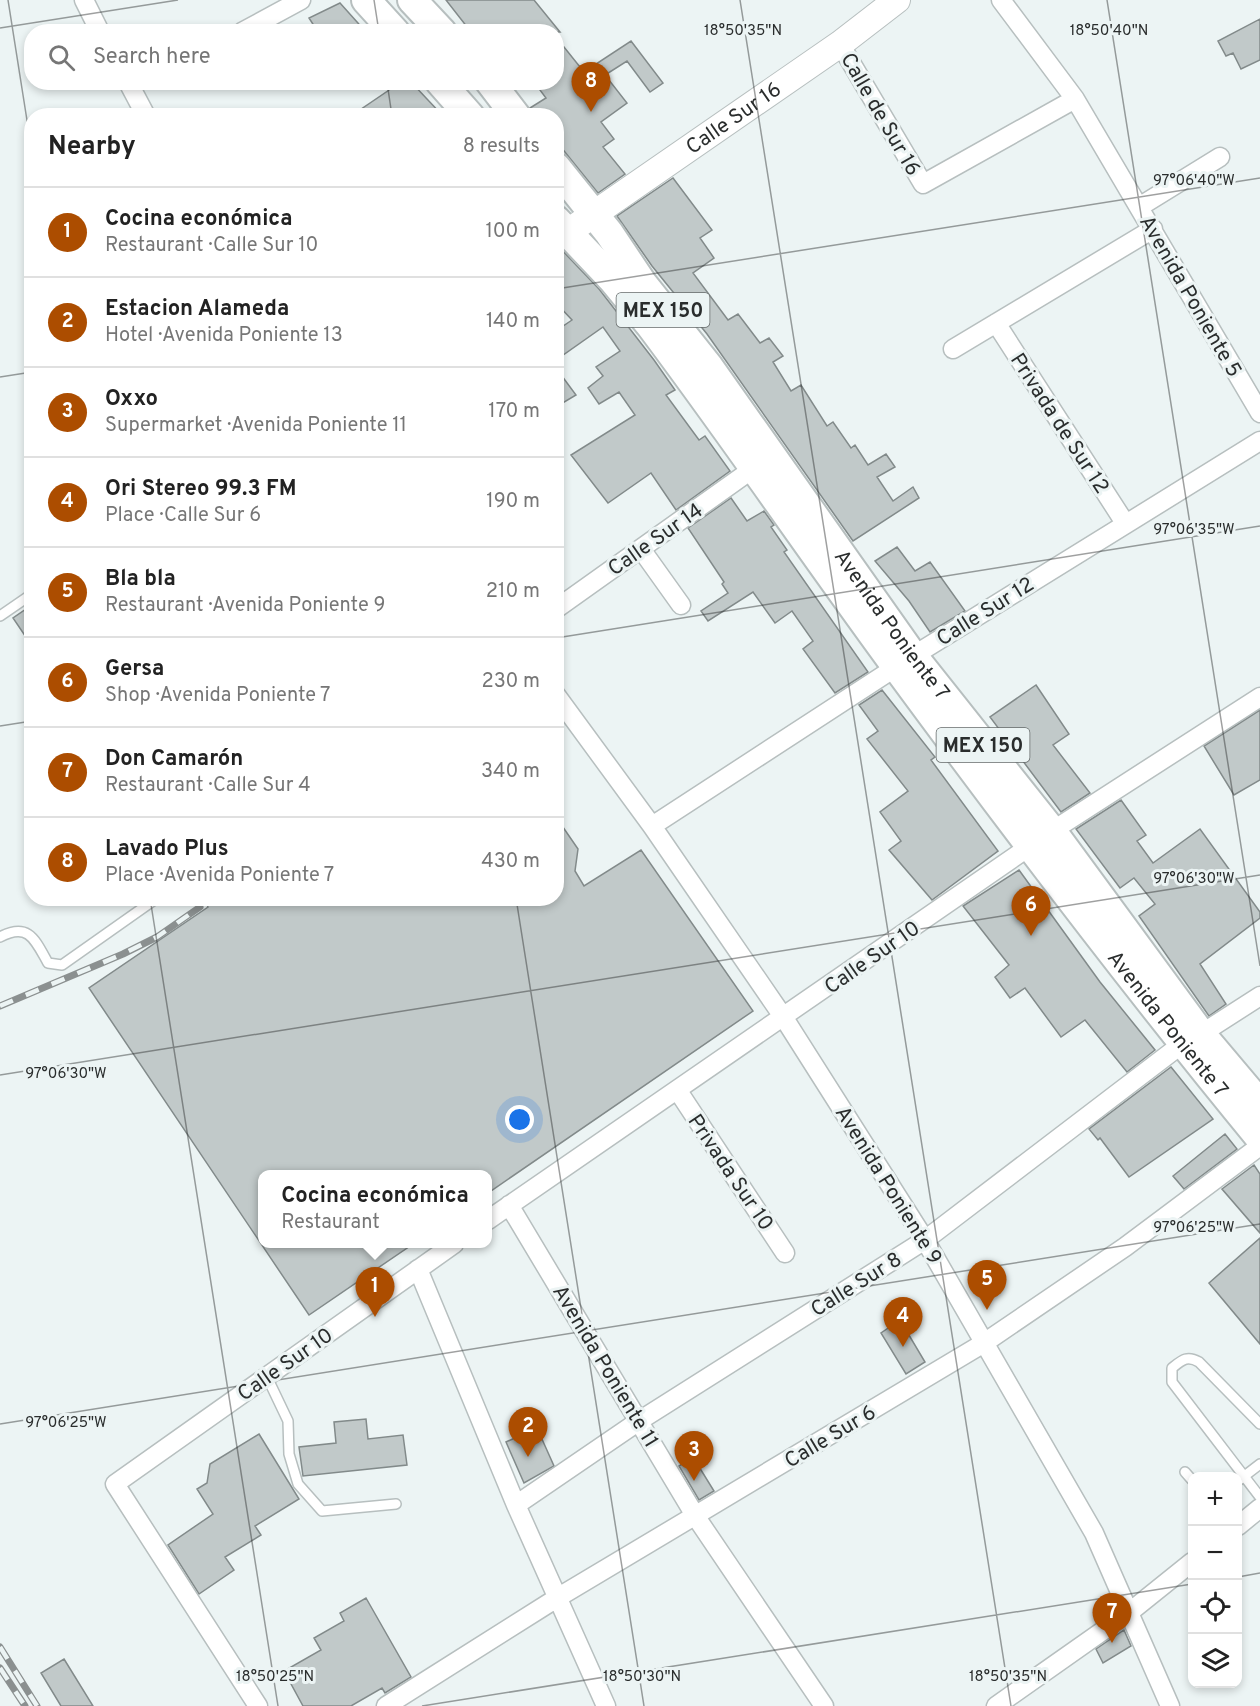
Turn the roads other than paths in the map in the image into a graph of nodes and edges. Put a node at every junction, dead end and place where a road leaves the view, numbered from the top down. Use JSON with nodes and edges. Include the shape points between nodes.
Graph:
{"nodes":[{"id":1,"x":84,"y":0,"type":"edge"},
{"id":2,"x":301,"y":0,"type":"edge"},
{"id":3,"x":366,"y":0,"type":"edge"},
{"id":4,"x":412,"y":0,"type":"edge"},
{"id":5,"x":870,"y":0,"type":"edge"},
{"id":6,"x":897,"y":0,"type":"edge"},
{"id":7,"x":1001,"y":0,"type":"edge"},
{"id":8,"x":96,"y":24,"type":"edge"},
{"id":9,"x":257,"y":24,"type":"edge"},
{"id":10,"x":387,"y":24,"type":"edge"},
{"id":11,"x":434,"y":24,"type":"edge"},
{"id":12,"x":840,"y":44,"type":"junction"},
{"id":13,"x":137,"y":90,"type":"edge"},
{"id":14,"x":448,"y":90,"type":"edge"},
{"id":15,"x":496,"y":90,"type":"edge"},
{"id":16,"x":1075,"y":99,"type":"junction"},
{"id":17,"x":143,"y":108,"type":"edge"},
{"id":18,"x":463,"y":108,"type":"edge"},
{"id":19,"x":510,"y":108,"type":"edge"},
{"id":20,"x":1220,"y":157,"type":"dead end"},
{"id":21,"x":564,"y":193,"type":"edge"},
{"id":22,"x":1139,"y":207,"type":"junction"},
{"id":23,"x":570,"y":213,"type":"edge"},
{"id":24,"x":1153,"y":229,"type":"junction"},
{"id":25,"x":996,"y":323,"type":"junction"},
{"id":26,"x":953,"y":349,"type":"dead end"},
{"id":27,"x":1260,"y":413,"type":"edge"},
{"id":28,"x":1260,"y":441,"type":"edge"},
{"id":29,"x":754,"y":468,"type":"junction"},
{"id":30,"x":1125,"y":523,"type":"junction"},
{"id":31,"x":640,"y":549,"type":"junction"},
{"id":32,"x":24,"y":600,"type":"edge"},
{"id":33,"x":564,"y":603,"type":"edge"},
{"id":34,"x":681,"y":605,"type":"dead end"},
{"id":35,"x":0,"y":616,"type":"edge"},
{"id":36,"x":905,"y":662,"type":"junction"},
{"id":37,"x":1260,"y":697,"type":"edge"},
{"id":38,"x":564,"y":706,"type":"edge"},
{"id":39,"x":652,"y":826,"type":"junction"},
{"id":40,"x":1041,"y":839,"type":"junction"},
{"id":41,"x":146,"y":906,"type":"edge"},
{"id":42,"x":0,"y":937,"type":"edge"},
{"id":43,"x":1260,"y":996,"type":"edge"},
{"id":44,"x":784,"y":1018,"type":"junction"},
{"id":45,"x":1192,"y":1039,"type":"junction"},
{"id":46,"x":678,"y":1091,"type":"junction"},
{"id":47,"x":1260,"y":1104,"type":"edge"},
{"id":48,"x":1260,"y":1138,"type":"edge"},
{"id":49,"x":1260,"y":1146,"type":"edge"},
{"id":50,"x":509,"y":1205,"type":"junction"},
{"id":51,"x":492,"y":1217,"type":"edge"},
{"id":52,"x":925,"y":1240,"type":"junction"},
{"id":53,"x":448,"y":1248,"type":"edge"},
{"id":54,"x":785,"y":1253,"type":"dead end"},
{"id":55,"x":418,"y":1269,"type":"junction"},
{"id":56,"x":984,"y":1343,"type":"junction"},
{"id":57,"x":267,"y":1377,"type":"junction"},
{"id":58,"x":639,"y":1421,"type":"junction"},
{"id":59,"x":1260,"y":1424,"type":"edge"},
{"id":60,"x":1260,"y":1464,"type":"edge"},
{"id":61,"x":1185,"y":1472,"type":"dead end"},
{"id":62,"x":1236,"y":1472,"type":"edge"},
{"id":63,"x":1188,"y":1475,"type":"edge"},
{"id":64,"x":1242,"y":1478,"type":"edge"},
{"id":65,"x":1242,"y":1480,"type":"edge"},
{"id":66,"x":1260,"y":1497,"type":"edge"},
{"id":67,"x":396,"y":1504,"type":"dead end"},
{"id":68,"x":516,"y":1505,"type":"junction"},
{"id":69,"x":1260,"y":1508,"type":"edge"},
{"id":70,"x":696,"y":1516,"type":"junction"},
{"id":71,"x":1242,"y":1523,"type":"edge"},
{"id":72,"x":1188,"y":1565,"type":"edge"},
{"id":73,"x":557,"y":1598,"type":"junction"},
{"id":74,"x":1131,"y":1611,"type":"junction"},
{"id":75,"x":258,"y":1706,"type":"edge"},
{"id":76,"x":386,"y":1706,"type":"edge"},
{"id":77,"x":606,"y":1706,"type":"edge"},
{"id":78,"x":824,"y":1706,"type":"edge"},
{"id":79,"x":996,"y":1706,"type":"edge"},
{"id":80,"x":1170,"y":1706,"type":"edge"}],
"edges":[{"from":1,"to":8,"type":"street"},
{"from":2,"to":9,"type":"street"},
{"from":3,"to":10,"type":"main road"},
{"from":4,"to":11,"type":"main road"},
{"from":5,"to":23,"type":"main road","name":"Calle Sur 16"},
{"from":6,"to":12,"type":"main road","name":"Calle Sur 16"},
{"from":7,"to":16,"type":"street","name":"Avenida Poniente 5"},
{"from":12,"to":16,"type":"street","name":"Calle de Sur 16","via":[[923,184]]},
{"from":12,"to":23,"type":"main road","name":"Calle Sur 16"},
{"from":13,"to":17,"type":"street"},
{"from":14,"to":18,"type":"main road"},
{"from":15,"to":19,"type":"main road"},
{"from":16,"to":22,"type":"street","name":"Avenida Poniente 5"},
{"from":20,"to":22,"type":"street"},
{"from":21,"to":23,"type":"main road","name":"Avenida Poniente 7","number":"MEX 150"},
{"from":22,"to":24,"type":"street","name":"Avenida Poniente 5"},
{"from":23,"to":29,"type":"main road","name":"Avenida Poniente 7","number":"MEX 150","via":[[613,280]]},
{"from":23,"to":36,"type":"main road","name":"Avenida Poniente 7","number":"MEX 150","via":[[709,367]]},
{"from":24,"to":25,"type":"street"},
{"from":24,"to":27,"type":"street","name":"Avenida Poniente 5"},
{"from":25,"to":26,"type":"street"},
{"from":25,"to":30,"type":"street","name":"Privada de Sur 12"},
{"from":28,"to":30,"type":"street","name":"Calle Sur 12"},
{"from":29,"to":31,"type":"street","name":"Calle Sur 14"},
{"from":29,"to":36,"type":"main road","name":"Avenida Poniente 7","number":"MEX 150"},
{"from":30,"to":36,"type":"street","name":"Calle Sur 12"},
{"from":31,"to":33,"type":"street","name":"Calle Sur 14"},
{"from":31,"to":34,"type":"street"},
{"from":32,"to":35,"type":"lane"},
{"from":36,"to":39,"type":"street","name":"Calle Sur 12"},
{"from":36,"to":40,"type":"main road","name":"Avenida Poniente 7","number":"MEX 150"},
{"from":37,"to":40,"type":"street","name":"Calle Sur 10"},
{"from":38,"to":39,"type":"street","name":"Avenida Poniente 9"},
{"from":39,"to":44,"type":"street","name":"Avenida Poniente 9"},
{"from":40,"to":44,"type":"street","name":"Calle Sur 10"},
{"from":40,"to":45,"type":"main road","name":"Avenida Poniente 7","number":"MEX 150"},
{"from":41,"to":42,"type":"lane","via":[[62,965],[48,963],[26,932],[17,930]]},
{"from":43,"to":45,"type":"street","name":"Calle Sur 8"},
{"from":44,"to":46,"type":"street","name":"Calle Sur 10"},
{"from":44,"to":52,"type":"street","name":"Avenida Poniente 9"},
{"from":45,"to":47,"type":"main road","name":"Avenida Poniente 7","number":"MEX 150"},
{"from":45,"to":48,"type":"main road","name":"Avenida Poniente 7","number":"MEX 150"},
{"from":45,"to":52,"type":"street","name":"Calle Sur 8"},
{"from":46,"to":50,"type":"street","name":"Calle Sur 10"},
{"from":46,"to":54,"type":"street","name":"Privada Sur 10"},
{"from":49,"to":56,"type":"street","name":"Calle Sur 6","via":[[1125,1247]]},
{"from":50,"to":51,"type":"street","name":"Calle Sur 10"},
{"from":50,"to":58,"type":"street","name":"Avenida Poniente 11"},
{"from":52,"to":56,"type":"street","name":"Avenida Poniente 9"},
{"from":52,"to":58,"type":"street","name":"Calle Sur 8"},
{"from":53,"to":55,"type":"street","name":"Calle Sur 10"},
{"from":55,"to":57,"type":"street","name":"Calle Sur 10"},
{"from":55,"to":68,"type":"street"},
{"from":56,"to":70,"type":"street","name":"Calle Sur 6"},
{"from":56,"to":74,"type":"street","name":"Avenida Poniente 9","via":[[1094,1533]]},
{"from":57,"to":67,"type":"lane","via":[[288,1421],[289,1454],[298,1484],[322,1511]]},
{"from":57,"to":75,"type":"street","name":"Calle Sur 10","via":[[115,1484]]},
{"from":58,"to":68,"type":"street","name":"Calle Sur 8"},
{"from":58,"to":70,"type":"street","name":"Avenida Poniente 11"},
{"from":59,"to":62,"type":"lane","via":[[1199,1362],[1184,1359],[1172,1368],[1172,1382]]},
{"from":60,"to":64,"type":"lane"},
{"from":61,"to":63,"type":"lane"},
{"from":65,"to":66,"type":"lane"},
{"from":68,"to":73,"type":"street"},
{"from":69,"to":71,"type":"street"},
{"from":70,"to":73,"type":"street","name":"Calle Sur 6"},
{"from":70,"to":78,"type":"street","name":"Avenida Poniente 11"},
{"from":72,"to":74,"type":"street"},
{"from":73,"to":76,"type":"street","name":"Calle Sur 6"},
{"from":73,"to":77,"type":"street"},
{"from":74,"to":79,"type":"street"},
{"from":74,"to":80,"type":"street","name":"Avenida Poniente 9"}]}
